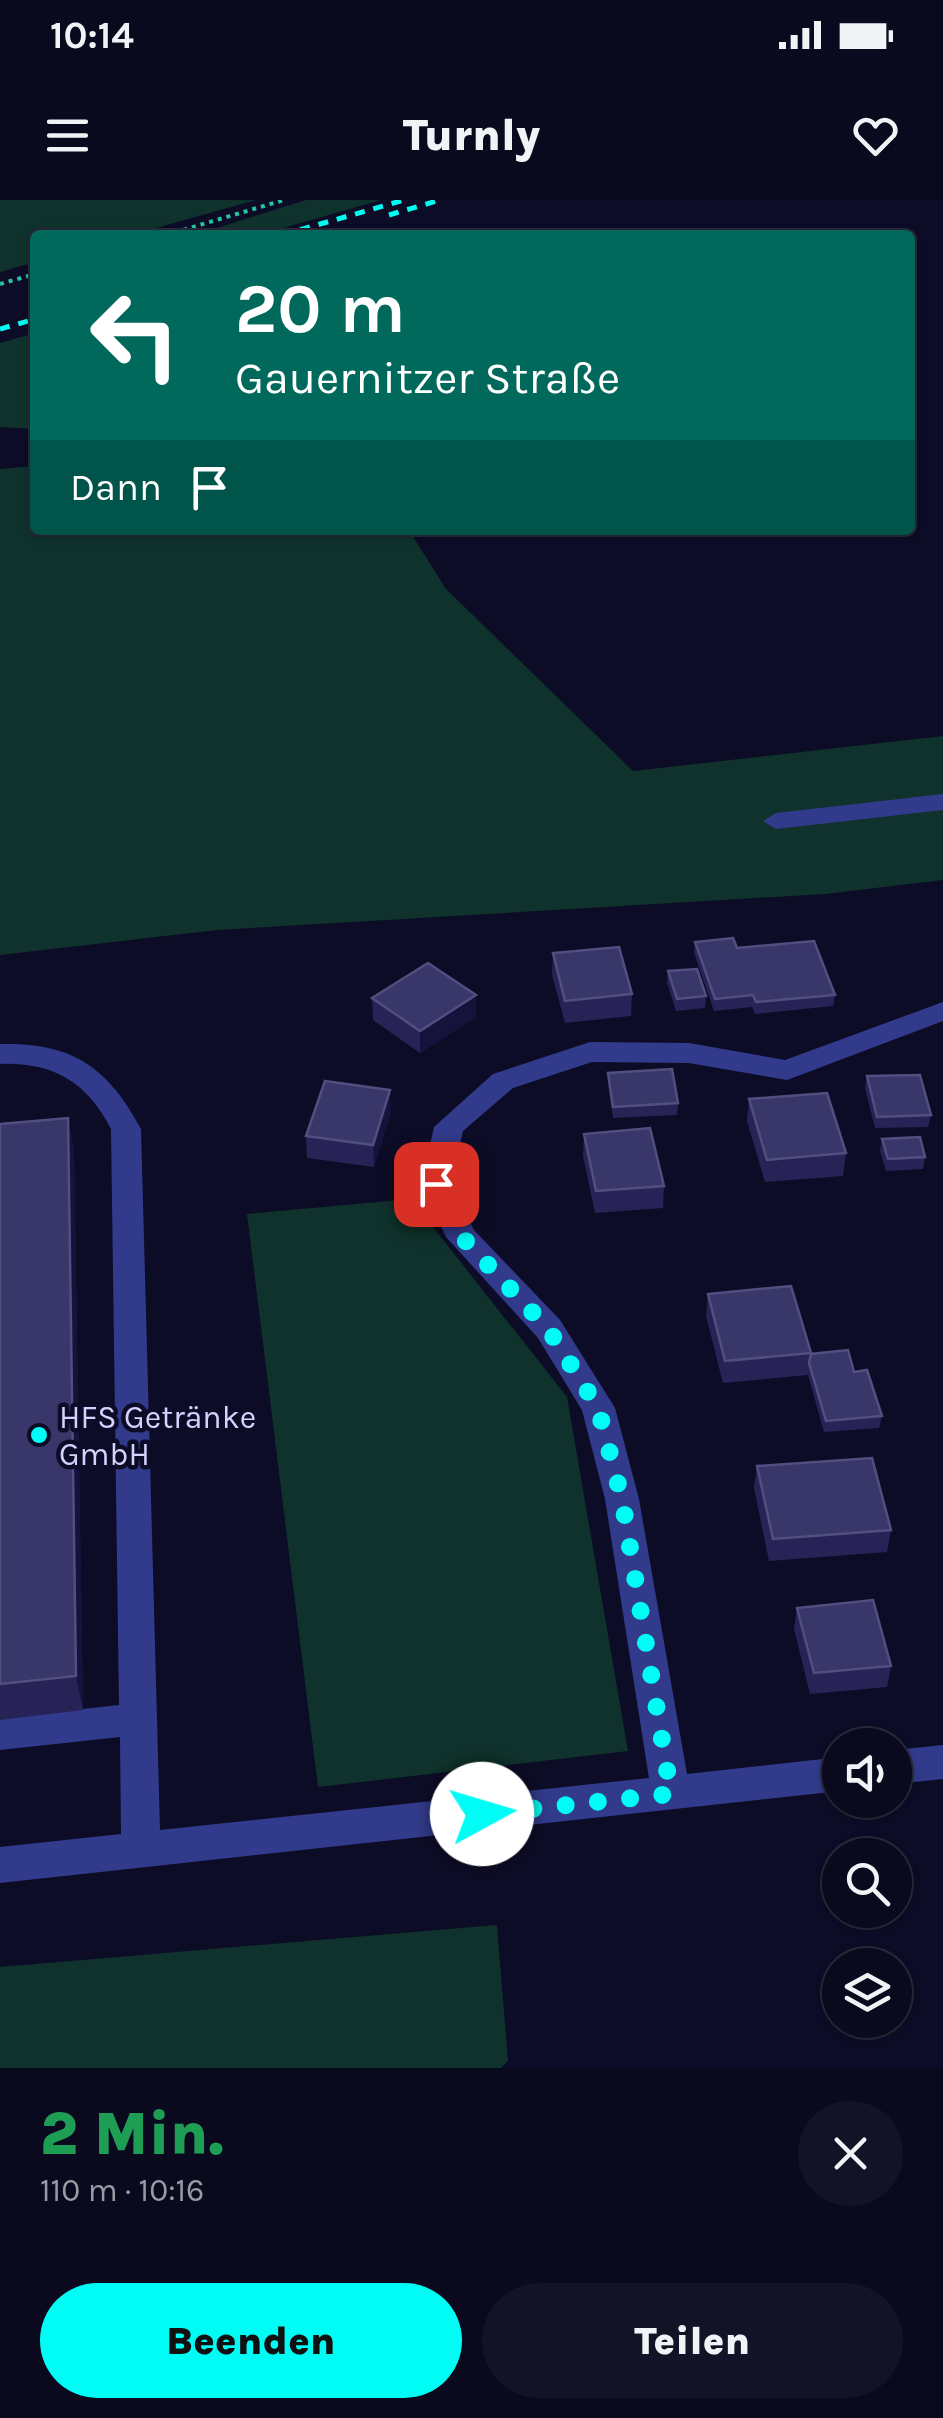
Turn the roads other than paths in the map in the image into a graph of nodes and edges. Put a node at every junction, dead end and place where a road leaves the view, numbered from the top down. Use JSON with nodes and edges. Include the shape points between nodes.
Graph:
{"nodes":[{"id":1,"x":943,"y":802,"type":"edge"},
{"id":2,"x":776,"y":821,"type":"dead end"},
{"id":3,"x":943,"y":1011,"type":"edge"},
{"id":4,"x":0,"y":1054,"type":"edge"},
{"id":5,"x":138,"y":1719,"type":"junction"},
{"id":6,"x":0,"y":1734,"type":"edge"},
{"id":7,"x":943,"y":1762,"type":"edge"},
{"id":8,"x":912,"y":1766,"type":"edge"},
{"id":9,"x":822,"y":1776,"type":"edge"},
{"id":10,"x":671,"y":1794,"type":"junction"},
{"id":11,"x":140,"y":1849,"type":"junction"},
{"id":12,"x":0,"y":1865,"type":"edge"}],
"edges":[{"from":1,"to":2,"type":"street"},
{"from":3,"to":10,"type":"street","via":[[788,1070],[688,1052],[590,1052],[503,1080],[449,1127],[436,1184],[462,1237],[549,1330],[598,1408],[622,1499]]},
{"from":4,"to":5,"type":"street","via":[[28,1051],[80,1068],[108,1096],[126,1129]]},
{"from":5,"to":6,"type":"street"},
{"from":5,"to":11,"type":"street"},
{"from":7,"to":8,"type":"street"},
{"from":9,"to":10,"type":"street"},
{"from":10,"to":11,"type":"street"},
{"from":11,"to":12,"type":"street"}]}
